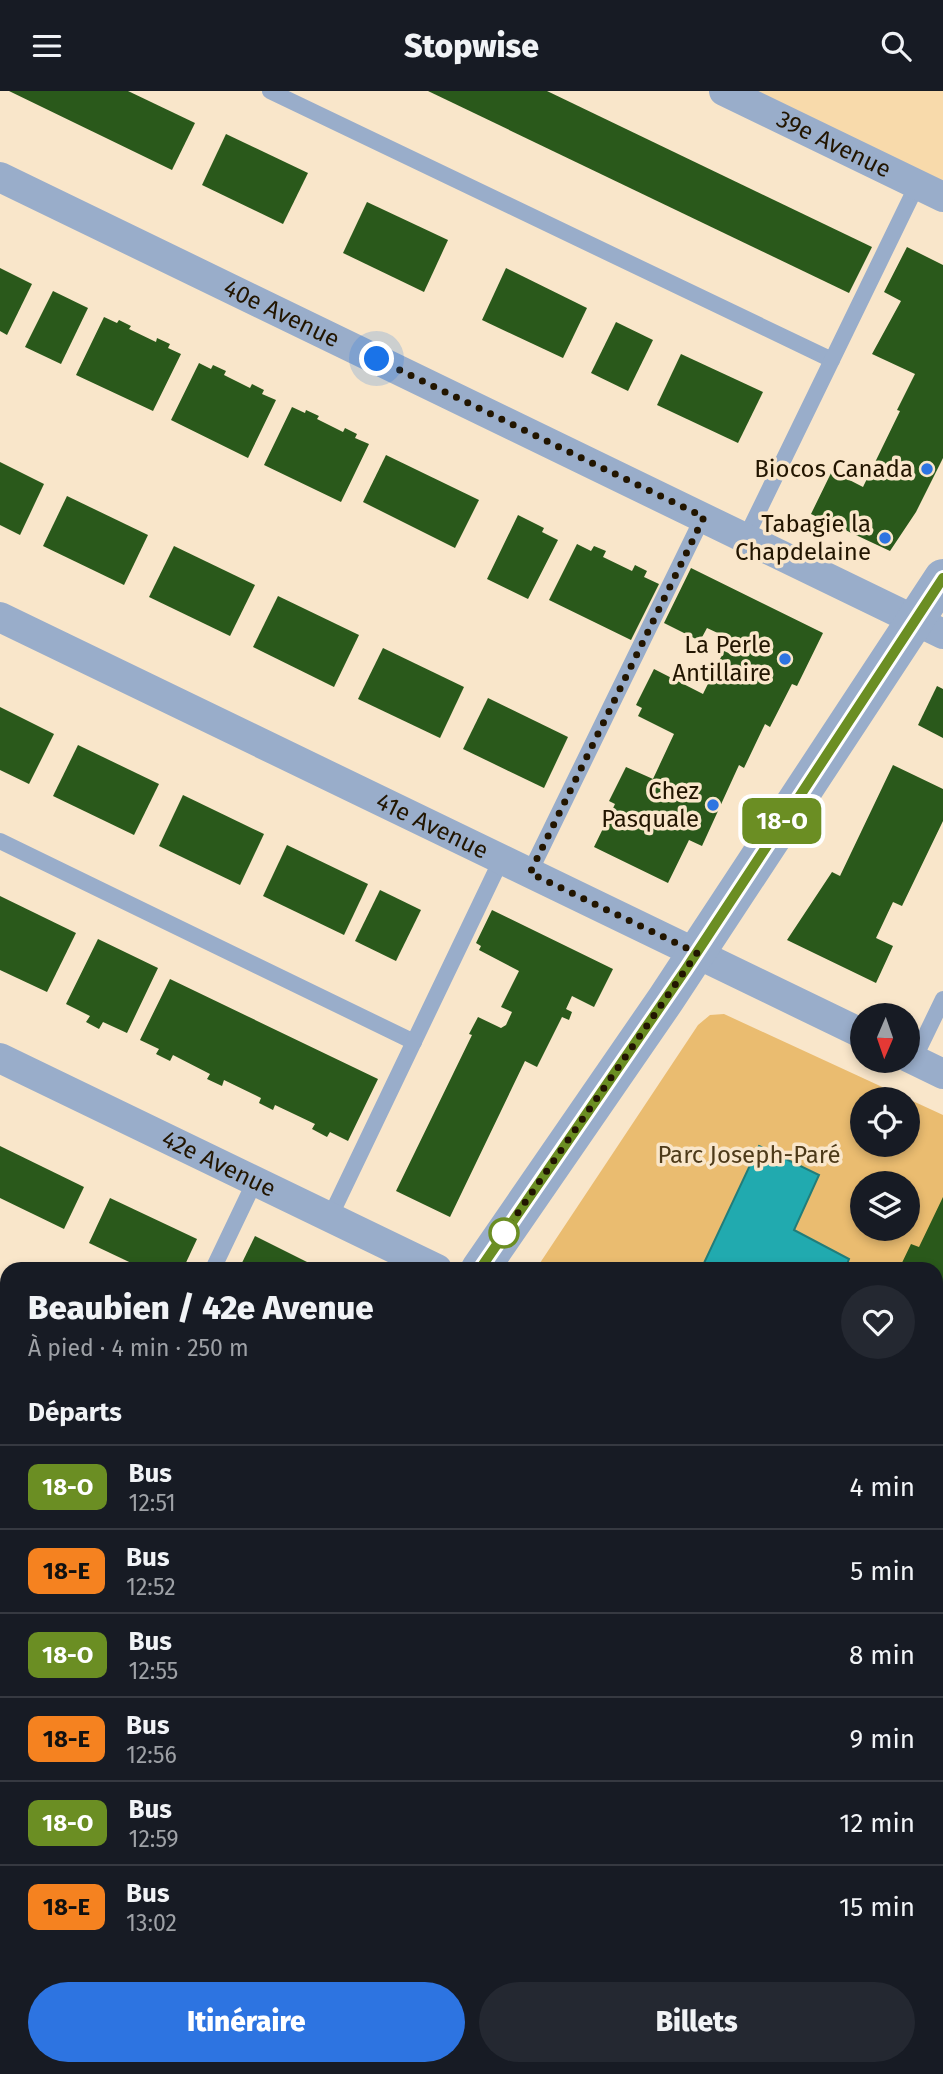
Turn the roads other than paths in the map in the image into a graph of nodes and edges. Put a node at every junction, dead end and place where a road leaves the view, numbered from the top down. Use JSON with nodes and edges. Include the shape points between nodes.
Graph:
{"nodes":[{"id":1,"x":270,"y":91,"type":"edge"},
{"id":2,"x":724,"y":91,"type":"edge"},
{"id":3,"x":0,"y":177,"type":"edge"},
{"id":4,"x":930,"y":191,"type":"edge"},
{"id":5,"x":832,"y":360,"type":"junction"},
{"id":6,"x":704,"y":517,"type":"junction"},
{"id":7,"x":746,"y":537,"type":"junction"},
{"id":8,"x":943,"y":578,"type":"edge"},
{"id":9,"x":0,"y":617,"type":"edge"},
{"id":10,"x":929,"y":628,"type":"edge"},
{"id":11,"x":0,"y":841,"type":"edge"},
{"id":12,"x":502,"y":859,"type":"junction"},
{"id":13,"x":530,"y":873,"type":"junction"},
{"id":14,"x":697,"y":953,"type":"junction"},
{"id":15,"x":943,"y":999,"type":"edge"},
{"id":16,"x":850,"y":1028,"type":"edge"},
{"id":17,"x":920,"y":1041,"type":"edge"},
{"id":18,"x":414,"y":1042,"type":"junction"},
{"id":19,"x":0,"y":1058,"type":"edge"},
{"id":20,"x":920,"y":1062,"type":"edge"},
{"id":21,"x":943,"y":1073,"type":"edge"},
{"id":22,"x":256,"y":1181,"type":"junction"},
{"id":23,"x":330,"y":1217,"type":"junction"},
{"id":24,"x":216,"y":1262,"type":"edge"},
{"id":25,"x":423,"y":1262,"type":"edge"},
{"id":26,"x":485,"y":1262,"type":"edge"}],
"edges":[{"from":1,"to":5,"type":"lane"},
{"from":2,"to":4,"type":"street","name":"39e Avenue"},
{"from":3,"to":6,"type":"street","name":"40e Avenue"},
{"from":4,"to":5,"type":"lane"},
{"from":5,"to":7,"type":"lane"},
{"from":6,"to":7,"type":"street","name":"40e Avenue"},
{"from":6,"to":13,"type":"lane"},
{"from":7,"to":10,"type":"street","name":"40e Avenue"},
{"from":8,"to":10,"type":"street"},
{"from":9,"to":12,"type":"street","name":"41e Avenue"},
{"from":10,"to":14,"type":"street","via":[[724,908]]},
{"from":11,"to":18,"type":"lane"},
{"from":12,"to":13,"type":"street","name":"41e Avenue"},
{"from":12,"to":18,"type":"lane"},
{"from":13,"to":14,"type":"street","name":"41e Avenue"},
{"from":14,"to":16,"type":"street","name":"41e Avenue"},
{"from":14,"to":26,"type":"street"},
{"from":15,"to":17,"type":"lane"},
{"from":18,"to":23,"type":"lane"},
{"from":19,"to":22,"type":"street","name":"42e Avenue"},
{"from":20,"to":21,"type":"street"},
{"from":22,"to":23,"type":"street","name":"42e Avenue"},
{"from":22,"to":24,"type":"lane"},
{"from":23,"to":25,"type":"street","name":"42e Avenue"}]}
